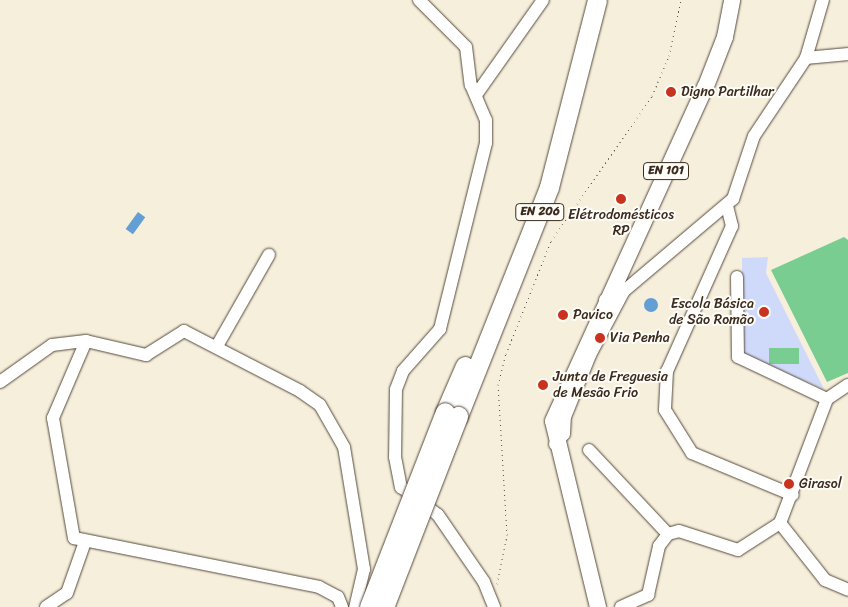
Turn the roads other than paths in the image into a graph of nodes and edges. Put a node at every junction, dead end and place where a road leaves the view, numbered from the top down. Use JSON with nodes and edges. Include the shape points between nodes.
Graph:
{"nodes":[{"id":1,"x":419,"y":0,"type":"edge"},
{"id":2,"x":543,"y":0,"type":"edge"},
{"id":3,"x":591,"y":0,"type":"edge"},
{"id":4,"x":597,"y":0,"type":"edge"},
{"id":5,"x":732,"y":0,"type":"edge"},
{"id":6,"x":823,"y":0,"type":"edge"},
{"id":7,"x":848,"y":54,"type":"edge"},
{"id":8,"x":806,"y":58,"type":"junction"},
{"id":9,"x":476,"y":95,"type":"junction"},
{"id":10,"x":727,"y":206,"type":"junction"},
{"id":11,"x":269,"y":255,"type":"dead end"},
{"id":12,"x":737,"y":277,"type":"dead end"},
{"id":13,"x":623,"y":279,"type":"junction"},
{"id":14,"x":593,"y":340,"type":"junction"},
{"id":15,"x":86,"y":341,"type":"junction"},
{"id":16,"x":217,"y":346,"type":"junction"},
{"id":17,"x":0,"y":382,"type":"edge"},
{"id":18,"x":848,"y":385,"type":"edge"},
{"id":19,"x":828,"y":399,"type":"junction"},
{"id":20,"x":452,"y":414,"type":"junction"},
{"id":21,"x":590,"y":450,"type":"dead end"},
{"id":22,"x":793,"y":495,"type":"junction"},
{"id":23,"x":780,"y":522,"type":"junction"},
{"id":24,"x":668,"y":534,"type":"junction"},
{"id":25,"x":85,"y":542,"type":"junction"},
{"id":26,"x":845,"y":590,"type":"edge"},
{"id":27,"x":493,"y":602,"type":"edge"},
{"id":28,"x":46,"y":607,"type":"edge"},
{"id":29,"x":342,"y":607,"type":"edge"},
{"id":30,"x":355,"y":607,"type":"edge"},
{"id":31,"x":369,"y":607,"type":"edge"},
{"id":32,"x":384,"y":607,"type":"edge"},
{"id":33,"x":598,"y":607,"type":"edge"},
{"id":34,"x":621,"y":607,"type":"edge"}],
"edges":[{"from":1,"to":9,"type":"street","via":[[466,47]]},
{"from":2,"to":9,"type":"street"},
{"from":3,"to":20,"type":"highway","number":"EN 206","via":[[578,69],[553,151]]},
{"from":4,"to":20,"type":"highway","number":"EN 206","via":[[549,187]]},
{"from":5,"to":13,"type":"main road","number":"EN 101","via":[[725,37],[706,86]]},
{"from":6,"to":8,"type":"street"},
{"from":7,"to":8,"type":"street"},
{"from":8,"to":10,"type":"street","via":[[754,136],[738,188]]},
{"from":9,"to":27,"type":"street","via":[[486,120],[486,143],[440,329],[403,371],[396,389],[394,458],[401,487],[438,514]]},
{"from":10,"to":13,"type":"street","via":[[642,274]]},
{"from":10,"to":22,"type":"street","via":[[732,226],[667,371],[665,410],[692,453]]},
{"from":11,"to":16,"type":"street"},
{"from":12,"to":19,"type":"street","via":[[738,357]]},
{"from":13,"to":14,"type":"street"},
{"from":13,"to":14,"type":"main road","number":"EN 101","via":[[605,300]]},
{"from":14,"to":33,"type":"main road","number":"EN 101","via":[[555,410],[555,444]]},
{"from":15,"to":16,"type":"street","via":[[146,355],[184,332]]},
{"from":15,"to":17,"type":"street","via":[[52,346]]},
{"from":15,"to":25,"type":"street","via":[[53,418],[71,528],[74,538]]},
{"from":16,"to":30,"type":"street","via":[[320,406],[344,447],[364,569]]},
{"from":18,"to":19,"type":"street"},
{"from":19,"to":22,"type":"street"},
{"from":20,"to":31,"type":"highway","number":"EN 206","bridge":true},
{"from":20,"to":32,"type":"highway","number":"EN 206","bridge":true},
{"from":21,"to":24,"type":"street"},
{"from":22,"to":23,"type":"street"},
{"from":23,"to":24,"type":"street","via":[[738,550],[679,531]]},
{"from":23,"to":26,"type":"street","via":[[812,567]]},
{"from":24,"to":34,"type":"street","via":[[659,546],[648,595]]},
{"from":25,"to":28,"type":"street","via":[[67,593]]},
{"from":25,"to":29,"type":"street","via":[[319,587],[338,596]]}]}
